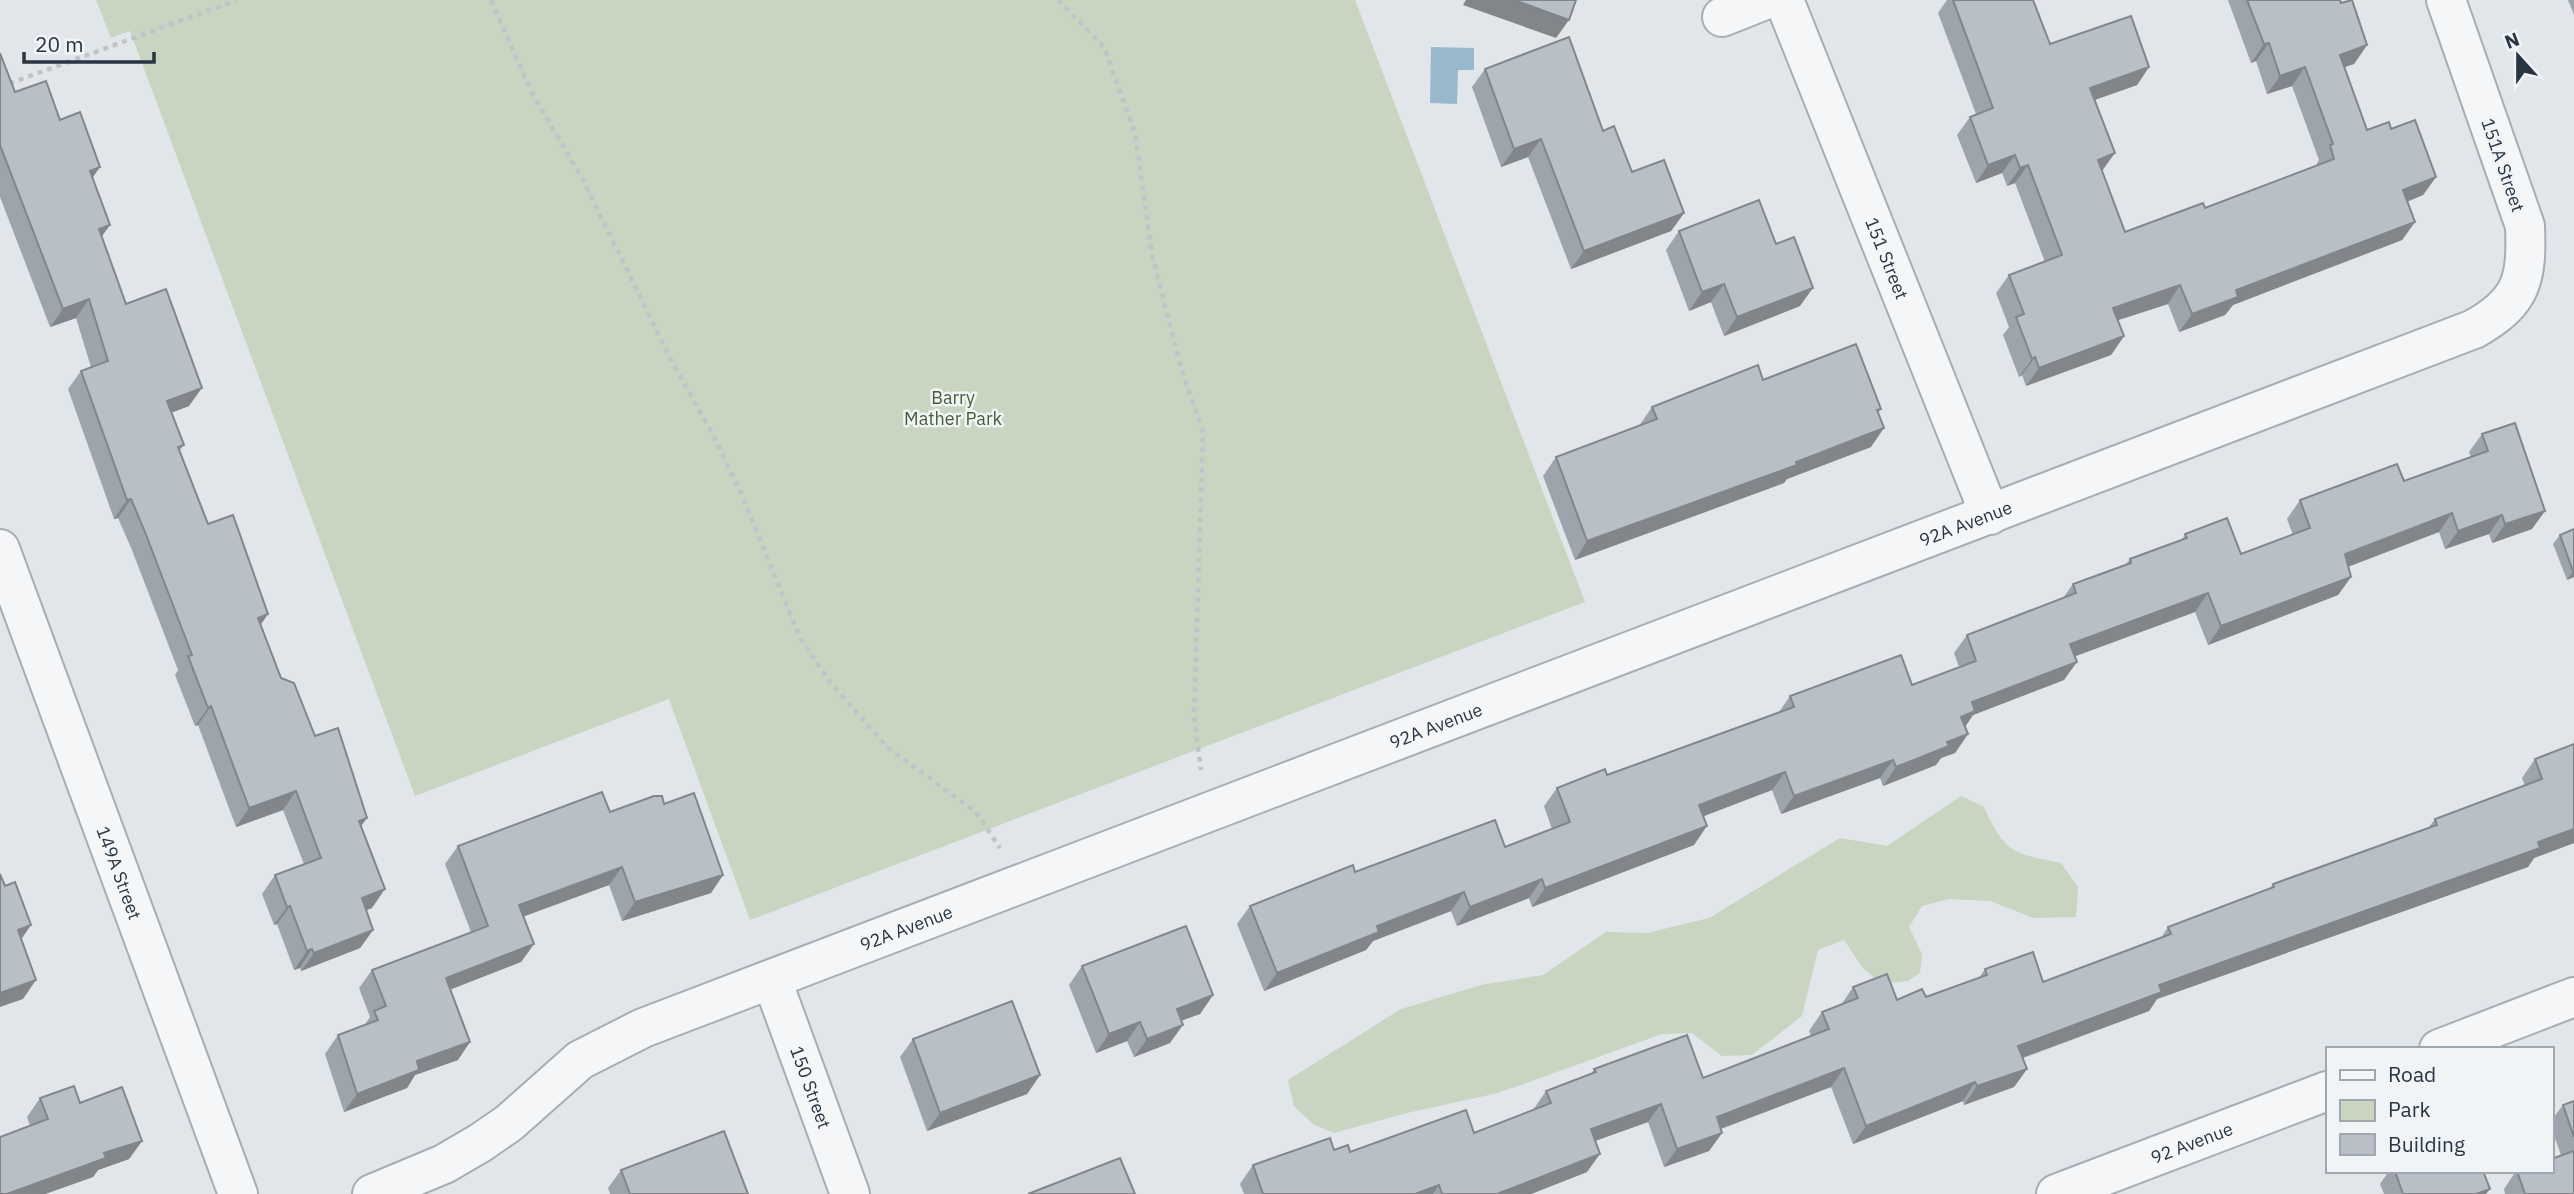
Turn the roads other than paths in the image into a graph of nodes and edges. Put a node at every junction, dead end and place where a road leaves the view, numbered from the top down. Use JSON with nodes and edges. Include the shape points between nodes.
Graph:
{"nodes":[{"id":1,"x":1765,"y":0,"type":"edge"},
{"id":2,"x":1784,"y":0,"type":"edge"},
{"id":3,"x":2446,"y":0,"type":"edge"},
{"id":4,"x":1722,"y":17,"type":"dead end"},
{"id":5,"x":2518,"y":292,"type":"joint"},
{"id":6,"x":1990,"y":515,"type":"junction"},
{"id":7,"x":0,"y":550,"type":"edge"},
{"id":8,"x":772,"y":980,"type":"junction"},
{"id":9,"x":2574,"y":997,"type":"edge"},
{"id":10,"x":2444,"y":1047,"type":"edge"},
{"id":11,"x":2326,"y":1091,"type":"edge"},
{"id":12,"x":239,"y":1194,"type":"edge"},
{"id":13,"x":372,"y":1194,"type":"edge"},
{"id":14,"x":850,"y":1194,"type":"edge"},
{"id":15,"x":2056,"y":1194,"type":"edge"}],
"edges":[{"from":1,"to":4,"type":"street"},
{"from":2,"to":6,"type":"street","name":"151 Street"},
{"from":3,"to":5,"type":"street","name":"151A Street","via":[[2525,226],[2526,265]]},
{"from":5,"to":6,"type":"street","name":"92A Avenue","via":[[2506,310],[2474,329]]},
{"from":6,"to":8,"type":"street","name":"92A Avenue"},
{"from":7,"to":12,"type":"street","name":"149A Street"},
{"from":8,"to":13,"type":"street","name":"92A Avenue","via":[[611,1042],[580,1060],[480,1143],[444,1164]]},
{"from":8,"to":14,"type":"street","name":"150 Street"},
{"from":9,"to":10,"type":"street"},
{"from":11,"to":15,"type":"street","name":"92 Avenue"}]}
